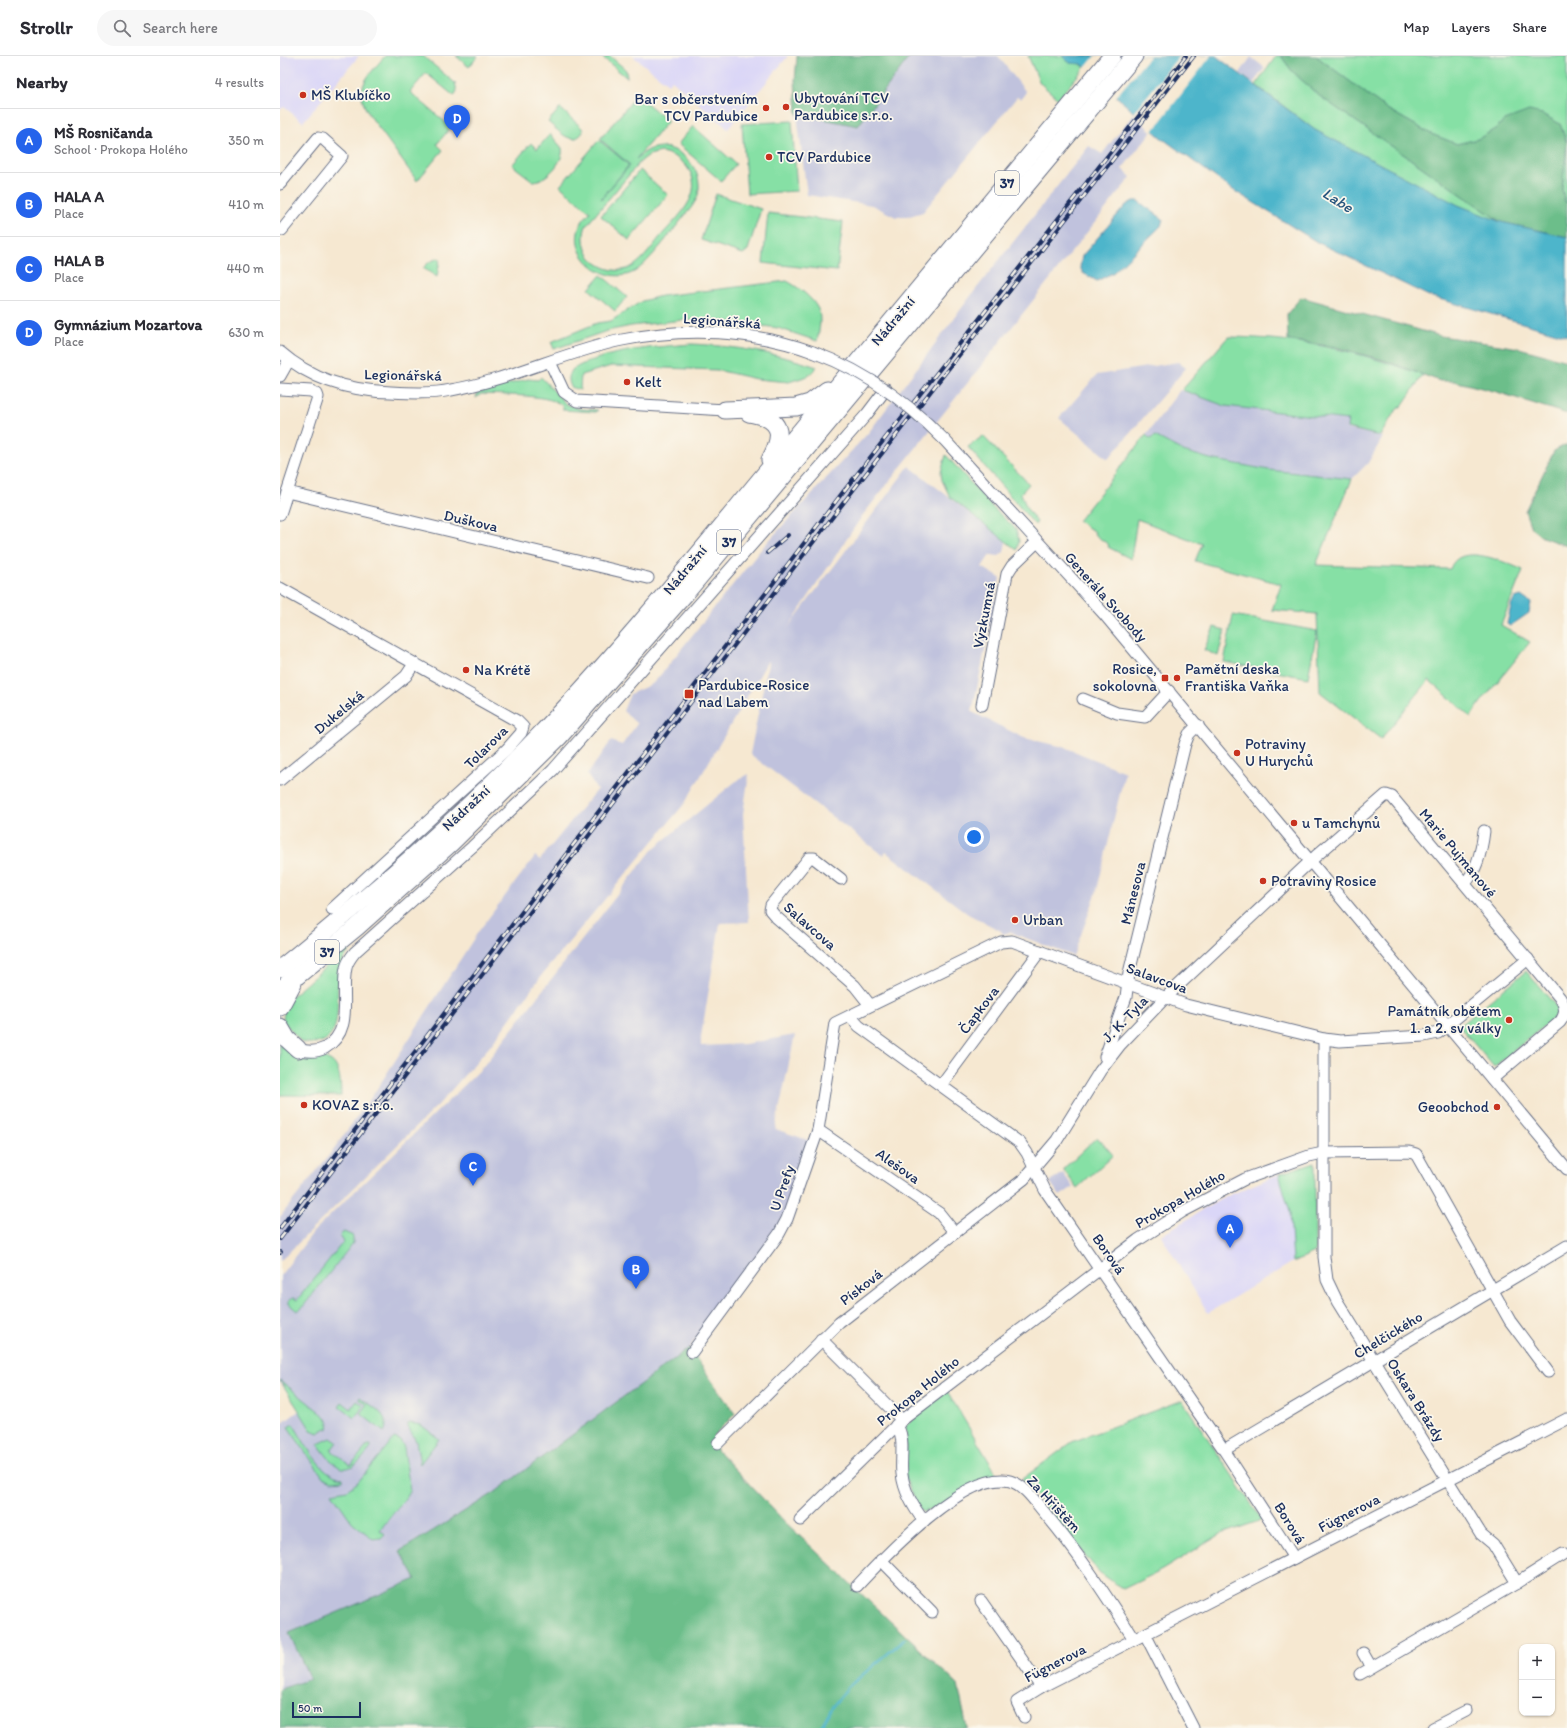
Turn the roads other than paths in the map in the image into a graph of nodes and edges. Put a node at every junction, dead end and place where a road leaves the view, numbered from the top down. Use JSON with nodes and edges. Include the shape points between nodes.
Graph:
{"nodes":[{"id":1,"x":1112,"y":56,"type":"edge"},
{"id":2,"x":1134,"y":56,"type":"edge"},
{"id":3,"x":280,"y":184,"type":"edge"},
{"id":4,"x":282,"y":230,"type":"dead end"},
{"id":5,"x":280,"y":352,"type":"edge"},
{"id":6,"x":289,"y":360,"type":"junction"},
{"id":7,"x":550,"y":362,"type":"junction"},
{"id":8,"x":849,"y":373,"type":"junction"},
{"id":9,"x":280,"y":376,"type":"edge"},
{"id":10,"x":280,"y":389,"type":"edge"},
{"id":11,"x":886,"y":389,"type":"junction"},
{"id":12,"x":725,"y":410,"type":"junction"},
{"id":13,"x":759,"y":481,"type":"junction"},
{"id":14,"x":287,"y":492,"type":"junction"},
{"id":15,"x":280,"y":514,"type":"edge"},
{"id":16,"x":1037,"y":542,"type":"junction"},
{"id":17,"x":648,"y":578,"type":"dead end"},
{"id":18,"x":280,"y":588,"type":"edge"},
{"id":19,"x":414,"y":664,"type":"junction"},
{"id":20,"x":1169,"y":691,"type":"junction"},
{"id":21,"x":1083,"y":699,"type":"dead end"},
{"id":22,"x":982,"y":705,"type":"dead end"},
{"id":23,"x":1198,"y":725,"type":"junction"},
{"id":24,"x":280,"y":780,"type":"edge"},
{"id":25,"x":1484,"y":831,"type":"dead end"},
{"id":26,"x":1311,"y":861,"type":"junction"},
{"id":27,"x":842,"y":879,"type":"dead end"},
{"id":28,"x":1465,"y":883,"type":"junction"},
{"id":29,"x":332,"y":909,"type":"dead end"},
{"id":30,"x":1040,"y":951,"type":"junction"},
{"id":31,"x":1528,"y":960,"type":"junction"},
{"id":32,"x":280,"y":969,"type":"edge"},
{"id":33,"x":296,"y":977,"type":"junction"},
{"id":34,"x":1129,"y":984,"type":"junction"},
{"id":35,"x":280,"y":990,"type":"edge"},
{"id":36,"x":1165,"y":998,"type":"junction"},
{"id":37,"x":870,"y":1005,"type":"junction"},
{"id":38,"x":280,"y":1007,"type":"edge"},
{"id":39,"x":1566,"y":1013,"type":"edge"},
{"id":40,"x":850,"y":1016,"type":"junction"},
{"id":41,"x":1448,"y":1026,"type":"junction"},
{"id":42,"x":280,"y":1027,"type":"edge"},
{"id":43,"x":280,"y":1039,"type":"edge"},
{"id":44,"x":1324,"y":1039,"type":"junction"},
{"id":45,"x":298,"y":1049,"type":"junction"},
{"id":46,"x":1100,"y":1071,"type":"junction"},
{"id":47,"x":1492,"y":1079,"type":"junction"},
{"id":48,"x":941,"y":1085,"type":"junction"},
{"id":49,"x":818,"y":1130,"type":"junction"},
{"id":50,"x":1323,"y":1153,"type":"junction"},
{"id":51,"x":1034,"y":1167,"type":"junction"},
{"id":52,"x":1567,"y":1169,"type":"edge"},
{"id":53,"x":955,"y":1233,"type":"junction"},
{"id":54,"x":1567,"y":1246,"type":"edge"},
{"id":55,"x":1101,"y":1269,"type":"junction"},
{"id":56,"x":1492,"y":1290,"type":"junction"},
{"id":57,"x":821,"y":1339,"type":"junction"},
{"id":58,"x":692,"y":1352,"type":"dead end"},
{"id":59,"x":1374,"y":1361,"type":"junction"},
{"id":60,"x":1548,"y":1372,"type":"dead end"},
{"id":61,"x":1567,"y":1419,"type":"edge"},
{"id":62,"x":899,"y":1423,"type":"junction"},
{"id":63,"x":718,"y":1443,"type":"dead end"},
{"id":64,"x":1224,"y":1450,"type":"junction"},
{"id":65,"x":1447,"y":1480,"type":"junction"},
{"id":66,"x":800,"y":1520,"type":"dead end"},
{"id":67,"x":924,"y":1521,"type":"junction"},
{"id":68,"x":1563,"y":1554,"type":"dead end"},
{"id":69,"x":1294,"y":1558,"type":"junction"},
{"id":70,"x":881,"y":1560,"type":"junction"},
{"id":71,"x":1517,"y":1583,"type":"junction"},
{"id":72,"x":857,"y":1586,"type":"dead end"},
{"id":73,"x":982,"y":1601,"type":"dead end"},
{"id":74,"x":932,"y":1612,"type":"dead end"},
{"id":75,"x":1145,"y":1634,"type":"junction"},
{"id":76,"x":1134,"y":1639,"type":"junction"},
{"id":77,"x":1363,"y":1653,"type":"dead end"},
{"id":78,"x":1371,"y":1668,"type":"junction"},
{"id":79,"x":1360,"y":1674,"type":"dead end"},
{"id":80,"x":1041,"y":1687,"type":"junction"},
{"id":81,"x":1466,"y":1711,"type":"dead end"},
{"id":82,"x":1024,"y":1717,"type":"dead end"},
{"id":83,"x":1193,"y":1728,"type":"edge"},
{"id":84,"x":1433,"y":1728,"type":"edge"}],
"edges":[{"from":1,"to":8,"type":"main road","name":"Nádražní","number":"37"},
{"from":2,"to":33,"type":"main road","name":"Nádražní","number":"37","via":[[684,595],[559,737],[491,805],[357,927]]},
{"from":3,"to":4,"type":"street","via":[[318,138],[323,139],[342,156]]},
{"from":5,"to":6,"type":"street","name":"Legionářská"},
{"from":6,"to":7,"type":"street","name":"Legionářská","via":[[312,375],[338,386],[364,390],[429,392],[463,388]]},
{"from":6,"to":9,"type":"street"},
{"from":7,"to":11,"type":"street","name":"Legionářská","bridge":true,"via":[[622,340],[670,333],[710,332],[751,336],[813,352],[841,363]]},
{"from":7,"to":12,"type":"street","via":[[564,392],[576,401]]},
{"from":8,"to":12,"type":"main road","via":[[804,405]]},
{"from":8,"to":13,"type":"main road","name":"Nádražní","number":"37"},
{"from":10,"to":14,"type":"street","via":[[311,391],[318,397]]},
{"from":11,"to":16,"type":"street","name":"Generála Svobody","bridge":true,"via":[[931,426]]},
{"from":11,"to":45,"type":"street","via":[[868,414],[553,770],[355,952],[346,968],[344,1019],[340,1033],[323,1049],[308,1052]]},
{"from":12,"to":13,"type":"main road","via":[[762,416],[773,422],[778,430],[778,445]]},
{"from":13,"to":32,"type":"main road","name":"Nádražní","number":"37","via":[[605,663],[537,738],[441,831],[373,892]]},
{"from":14,"to":15,"type":"street"},
{"from":14,"to":17,"type":"street","name":"Duškova"},
{"from":16,"to":20,"type":"street","name":"Generála Svobody","via":[[1087,594]]},
{"from":16,"to":22,"type":"street","name":"Výzkumná","via":[[1012,566],[1008,574]]},
{"from":18,"to":19,"type":"street","name":"Tolarova"},
{"from":19,"to":24,"type":"street","name":"Dukelská","via":[[406,676]]},
{"from":19,"to":29,"type":"street","name":"Tolarova","via":[[517,721],[523,727],[522,731],[507,749],[459,794]]},
{"from":20,"to":21,"type":"street","via":[[1148,716],[1142,717],[1117,713]]},
{"from":20,"to":23,"type":"street","name":"Generála Svobody"},
{"from":23,"to":26,"type":"street","name":"Generála Svobody"},
{"from":23,"to":34,"type":"street","name":"Mánesova","via":[[1189,734],[1185,744],[1129,973]]},
{"from":25,"to":28,"type":"street","via":[[1480,852],[1471,876]]},
{"from":26,"to":28,"type":"street","name":"Marie Pujmanové","via":[[1382,797],[1388,795]]},
{"from":26,"to":36,"type":"street","name":"J. K. Tyla"},
{"from":26,"to":41,"type":"street","name":"Generála Svobody"},
{"from":27,"to":37,"type":"street","name":"Salavcova","via":[[814,858],[809,858],[770,910],[855,986]]},
{"from":28,"to":31,"type":"street","name":"Marie Pujmanové"},
{"from":30,"to":34,"type":"street","name":"Salavcova"},
{"from":30,"to":37,"type":"street","name":"Salavcova","via":[[1012,941],[1000,942]]},
{"from":30,"to":48,"type":"street","name":"Čapkova"},
{"from":31,"to":39,"type":"street","name":"Marie Pujmanové","via":[[1560,998]]},
{"from":31,"to":41,"type":"street","name":"Salavcova"},
{"from":33,"to":35,"type":"main road","number":"37"},
{"from":33,"to":38,"type":"main road"},
{"from":34,"to":36,"type":"street","name":"Salavcova"},
{"from":34,"to":46,"type":"street","name":"Mánesova"},
{"from":36,"to":44,"type":"street","name":"Salavcova","via":[[1199,1009]]},
{"from":36,"to":46,"type":"street","name":"J. K. Tyla","via":[[1120,1045]]},
{"from":37,"to":40,"type":"street","name":"Salavcova"},
{"from":39,"to":47,"type":"street","via":[[1555,1026]]},
{"from":40,"to":48,"type":"street","name":"Borová","via":[[859,1026]]},
{"from":40,"to":49,"type":"street","name":"U Prefy","via":[[835,1023],[834,1026]]},
{"from":41,"to":44,"type":"street","name":"Salavcova","via":[[1430,1036],[1340,1041]]},
{"from":41,"to":47,"type":"street","name":"Generála Svobody"},
{"from":42,"to":45,"type":"main road","via":[[287,1039]]},
{"from":43,"to":45,"type":"main road"},
{"from":44,"to":50,"type":"street","name":"Oskara Brázdy"},
{"from":46,"to":51,"type":"street","name":"J. K. Tyla","via":[[1057,1140]]},
{"from":47,"to":52,"type":"street","name":"Generála Svobody"},
{"from":48,"to":51,"type":"street","name":"Borová","via":[[1020,1143]]},
{"from":49,"to":53,"type":"street","name":"Alešova","via":[[939,1213]]},
{"from":49,"to":58,"type":"street","name":"U Prefy","via":[[781,1231]]},
{"from":50,"to":55,"type":"street","name":"Prokopa Holého","via":[[1294,1160],[1228,1187],[1160,1226]]},
{"from":50,"to":56,"type":"street","name":"Prokopa Holého","via":[[1416,1154]]},
{"from":50,"to":59,"type":"street","name":"Oskara Brázdy","via":[[1326,1274],[1333,1293]]},
{"from":51,"to":53,"type":"street","name":"Písková","via":[[1017,1185]]},
{"from":51,"to":55,"type":"street","name":"Borová","via":[[1046,1190]]},
{"from":53,"to":57,"type":"street","name":"Písková"},
{"from":54,"to":56,"type":"street","name":"Chelčického"},
{"from":55,"to":62,"type":"street","name":"Prokopa Holého"},
{"from":55,"to":64,"type":"street","name":"Borová"},
{"from":56,"to":59,"type":"street","name":"Chelčického"},
{"from":56,"to":60,"type":"street","name":"Prokopa Holého","via":[[1510,1321]]},
{"from":57,"to":62,"type":"street"},
{"from":57,"to":63,"type":"street","name":"Písková"},
{"from":59,"to":64,"type":"street","name":"Chelčického"},
{"from":59,"to":65,"type":"street","name":"Oskara Brázdy"},
{"from":61,"to":65,"type":"street","name":"Fügnerova"},
{"from":62,"to":66,"type":"street","name":"Prokopa Holého"},
{"from":62,"to":67,"type":"street","via":[[904,1482],[914,1507]]},
{"from":64,"to":69,"type":"street","name":"Borová"},
{"from":65,"to":69,"type":"street","name":"Fügnerova"},
{"from":65,"to":71,"type":"street","name":"Oskara Brázdy","via":[[1481,1534],[1493,1544]]},
{"from":67,"to":70,"type":"street","name":"Za Hřištěm"},
{"from":67,"to":76,"type":"street","name":"Za Hřištěm","via":[[971,1488],[999,1480],[1011,1481],[1031,1497],[1081,1558]]},
{"from":68,"to":71,"type":"street"},
{"from":69,"to":75,"type":"street","name":"Fügnerova"},
{"from":70,"to":72,"type":"street","name":"Za Hřištěm"},
{"from":70,"to":74,"type":"street"},
{"from":71,"to":78,"type":"street"},
{"from":73,"to":80,"type":"street"},
{"from":75,"to":76,"type":"street","name":"Fügnerova"},
{"from":75,"to":83,"type":"street"},
{"from":76,"to":80,"type":"street","name":"Fügnerova"},
{"from":77,"to":78,"type":"street"},
{"from":78,"to":79,"type":"street"},
{"from":80,"to":82,"type":"street","name":"Fügnerova","via":[[1017,1702]]},
{"from":81,"to":84,"type":"street"}]}
